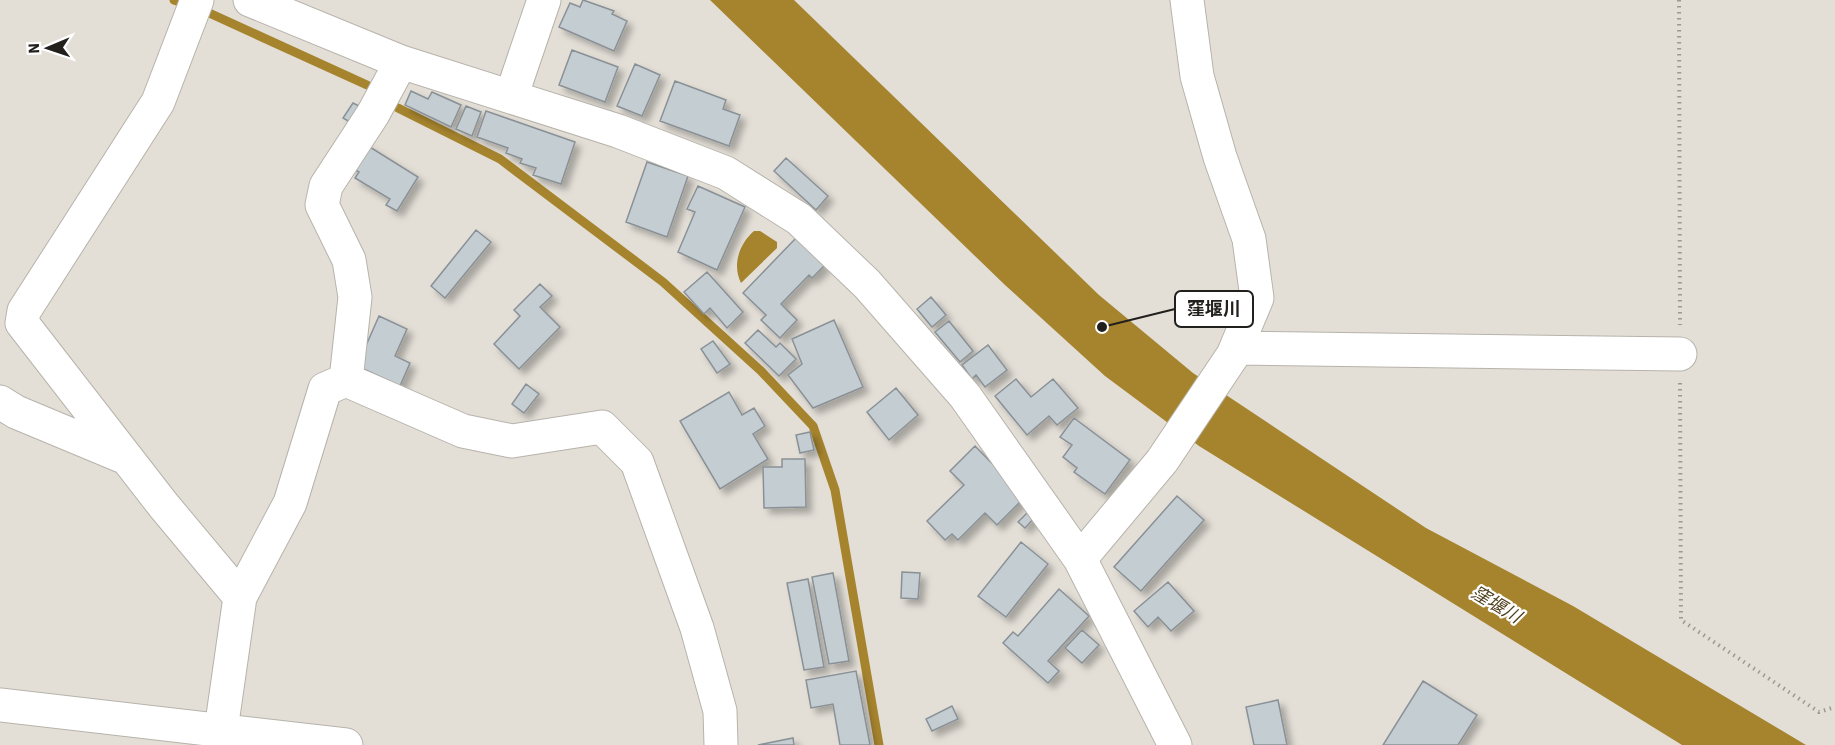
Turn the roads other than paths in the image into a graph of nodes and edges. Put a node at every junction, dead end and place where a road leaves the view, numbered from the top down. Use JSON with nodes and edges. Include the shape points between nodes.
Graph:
{"nodes":[{"id":1,"x":250,"y":0,"type":"edge"},
{"id":2,"x":544,"y":0,"type":"edge"},
{"id":3,"x":1187,"y":0,"type":"edge"},
{"id":4,"x":192,"y":13,"type":"edge"},
{"id":5,"x":401,"y":62,"type":"junction"},
{"id":6,"x":511,"y":97,"type":"junction"},
{"id":7,"x":1234,"y":351,"type":"junction"},
{"id":8,"x":1680,"y":354,"type":"road end"},
{"id":9,"x":346,"y":380,"type":"junction"},
{"id":10,"x":0,"y":402,"type":"edge"},
{"id":11,"x":126,"y":457,"type":"junction"},
{"id":12,"x":1080,"y":559,"type":"junction"},
{"id":13,"x":240,"y":597,"type":"junction"},
{"id":14,"x":0,"y":705,"type":"edge"},
{"id":15,"x":221,"y":730,"type":"junction"},
{"id":16,"x":124,"y":732,"type":"edge"},
{"id":17,"x":346,"y":745,"type":"edge"},
{"id":18,"x":721,"y":745,"type":"edge"},
{"id":19,"x":1175,"y":745,"type":"edge"}],
"edges":[{"from":1,"to":5,"type":"street"},
{"from":2,"to":6,"type":"street"},
{"from":3,"to":7,"type":"street","via":[[1197,76],[1220,157],[1250,239],[1257,298]]},
{"from":4,"to":11,"type":"street","via":[[158,102],[24,311],[22,323]]},
{"from":5,"to":6,"type":"street"},
{"from":5,"to":9,"type":"street","via":[[326,186],[321,205],[349,260],[355,297]]},
{"from":6,"to":12,"type":"street","via":[[618,131],[726,173],[799,219],[867,284],[965,396]]},
{"from":7,"to":8,"type":"street"},
{"from":7,"to":12,"type":"street","via":[[1162,461]]},
{"from":9,"to":13,"type":"street","via":[[325,389],[290,503]]},
{"from":9,"to":18,"type":"street","via":[[463,431],[512,441],[602,427],[637,462],[697,628],[720,711]]},
{"from":10,"to":11,"type":"street"},
{"from":11,"to":13,"type":"street"},
{"from":12,"to":19,"type":"street"},
{"from":13,"to":15,"type":"street"},
{"from":14,"to":16,"type":"street"},
{"from":15,"to":16,"type":"street"},
{"from":15,"to":17,"type":"street"}]}
